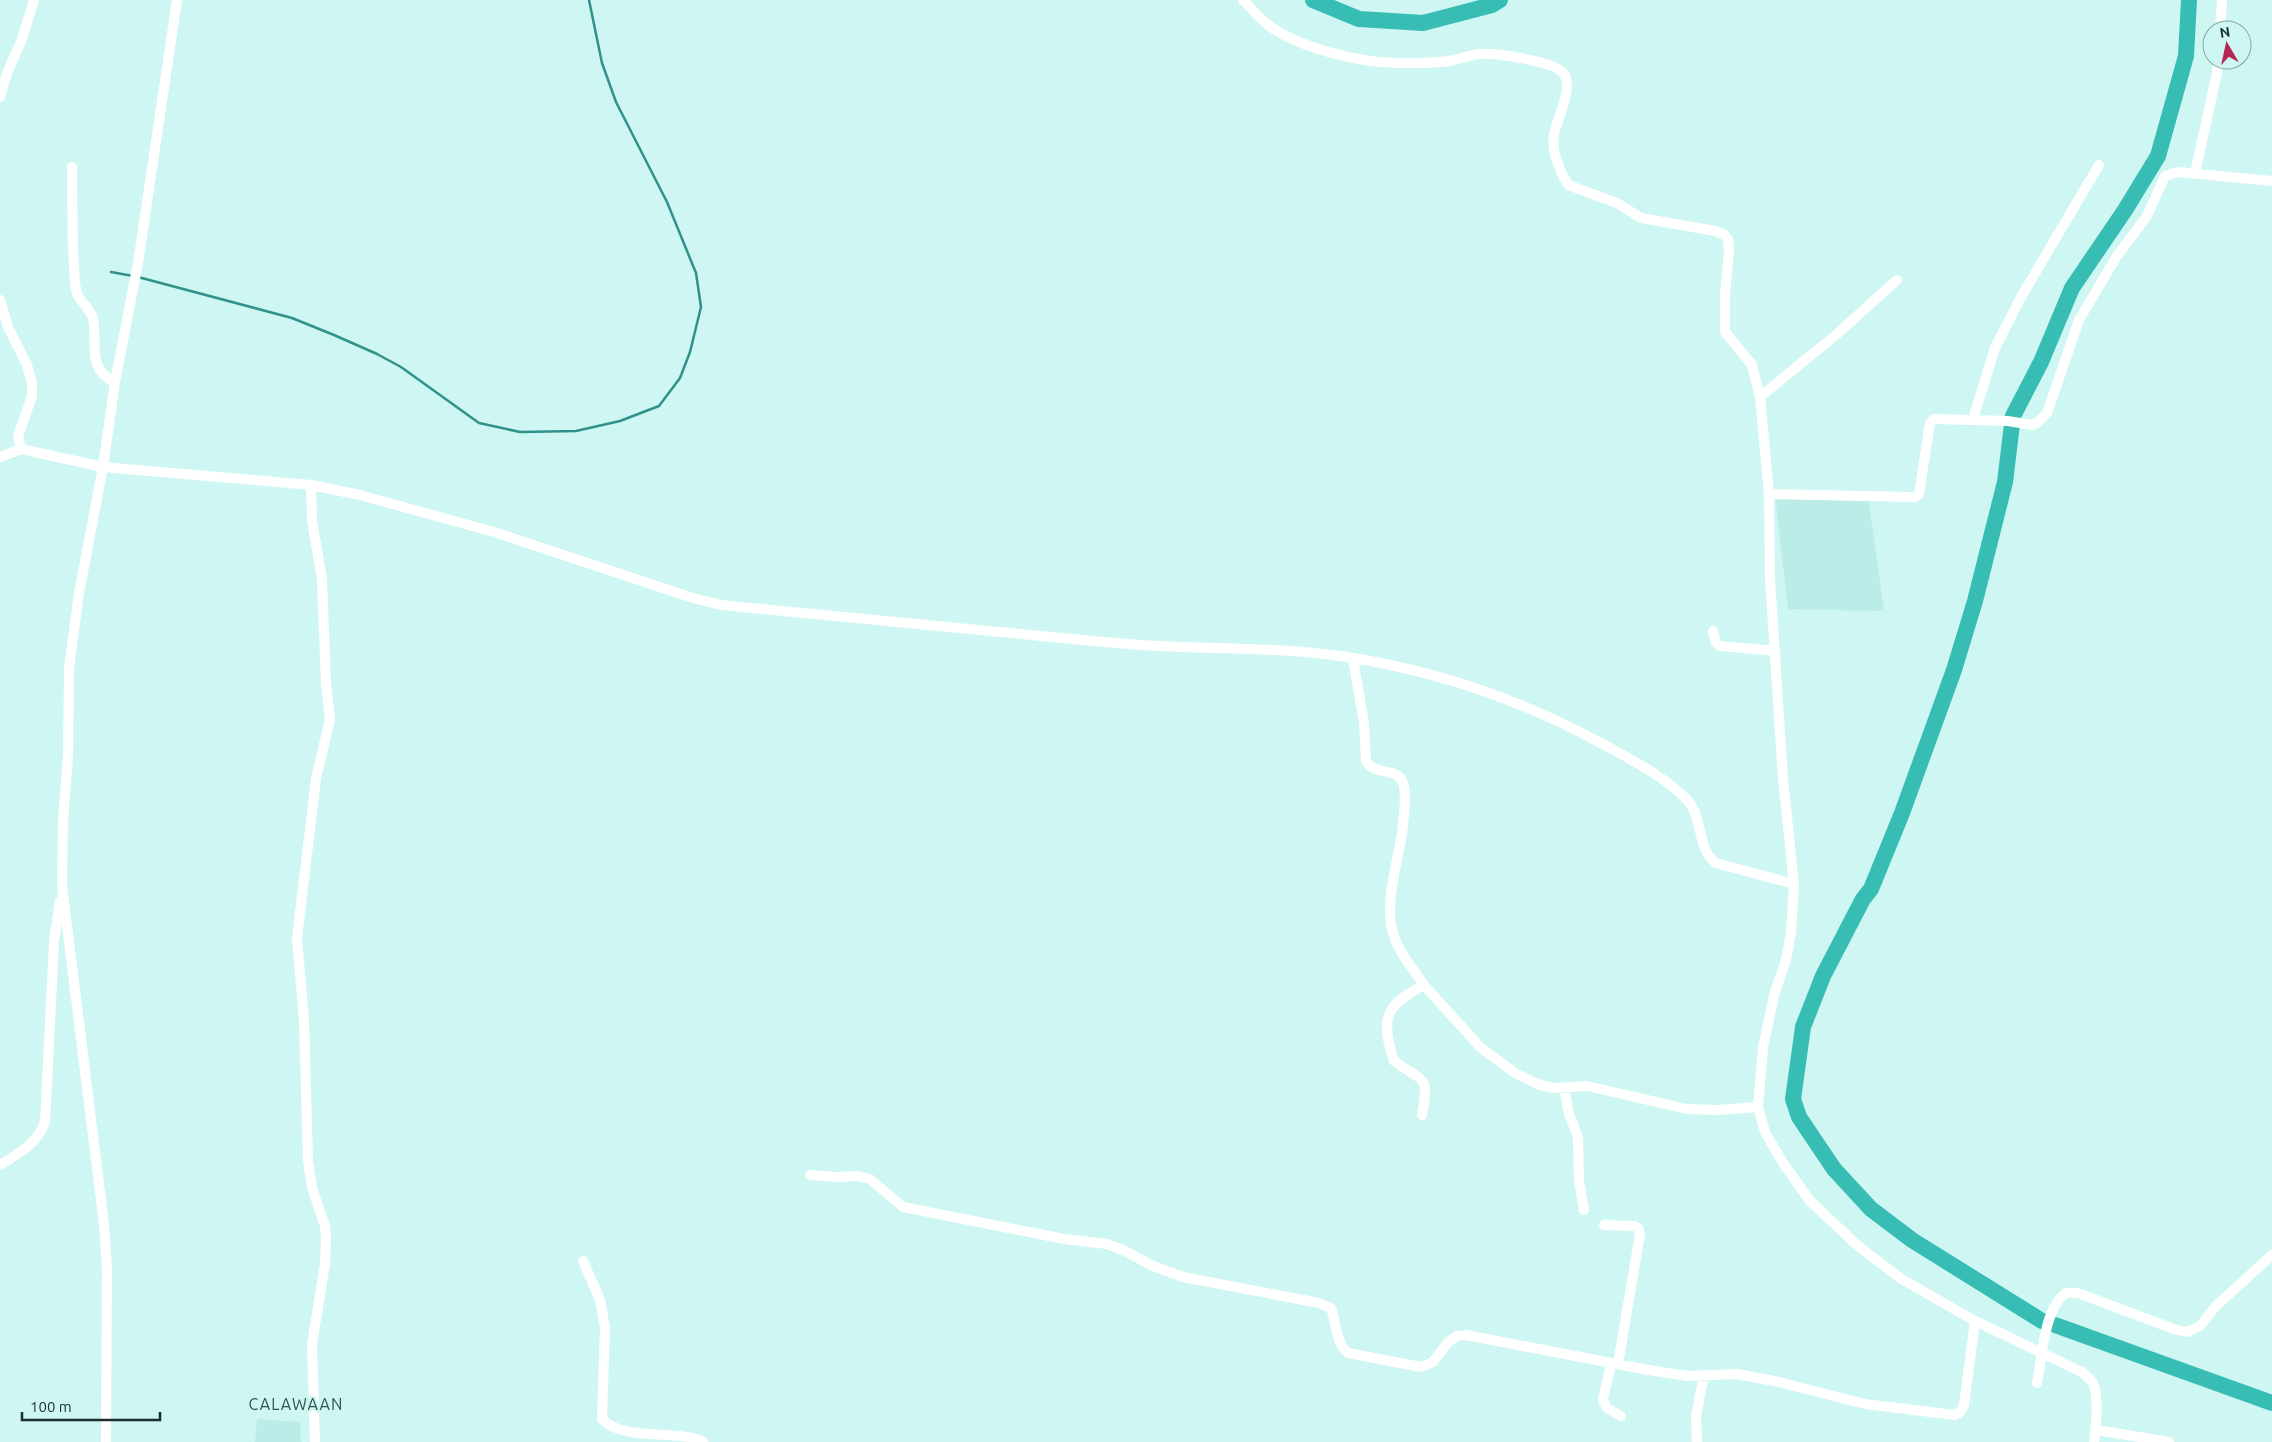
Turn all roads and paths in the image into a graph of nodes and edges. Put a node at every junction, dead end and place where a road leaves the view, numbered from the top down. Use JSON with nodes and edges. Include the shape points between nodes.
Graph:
{"nodes":[{"id":1,"x":34,"y":0,"type":"edge"},
{"id":2,"x":177,"y":0,"type":"edge"},
{"id":3,"x":1243,"y":0,"type":"edge"},
{"id":4,"x":2222,"y":0,"type":"edge"},
{"id":5,"x":2221,"y":20,"type":"edge"},
{"id":6,"x":2217,"y":70,"type":"edge"},
{"id":7,"x":0,"y":98,"type":"edge"},
{"id":8,"x":2099,"y":165,"type":"dead end"},
{"id":9,"x":72,"y":167,"type":"dead end"},
{"id":10,"x":2195,"y":173,"type":"junction"},
{"id":11,"x":2272,"y":181,"type":"edge"},
{"id":12,"x":1896,"y":280,"type":"dead end"},
{"id":13,"x":0,"y":300,"type":"edge"},
{"id":14,"x":115,"y":382,"type":"junction"},
{"id":15,"x":1760,"y":397,"type":"junction"},
{"id":16,"x":1973,"y":419,"type":"junction"},
{"id":17,"x":21,"y":449,"type":"junction"},
{"id":18,"x":0,"y":457,"type":"edge"},
{"id":19,"x":103,"y":467,"type":"junction"},
{"id":20,"x":311,"y":485,"type":"junction"},
{"id":21,"x":1769,"y":494,"type":"junction"},
{"id":22,"x":1713,"y":631,"type":"dead end"},
{"id":23,"x":1775,"y":651,"type":"junction"},
{"id":24,"x":1353,"y":660,"type":"junction"},
{"id":25,"x":1794,"y":884,"type":"junction"},
{"id":26,"x":62,"y":886,"type":"junction"},
{"id":27,"x":1424,"y":985,"type":"junction"},
{"id":28,"x":1564,"y":1088,"type":"junction"},
{"id":29,"x":1758,"y":1107,"type":"junction"},
{"id":30,"x":1422,"y":1115,"type":"dead end"},
{"id":31,"x":0,"y":1165,"type":"edge"},
{"id":32,"x":810,"y":1175,"type":"dead end"},
{"id":33,"x":1584,"y":1210,"type":"dead end"},
{"id":34,"x":1604,"y":1225,"type":"dead end"},
{"id":35,"x":2272,"y":1255,"type":"edge"},
{"id":36,"x":583,"y":1261,"type":"dead end"},
{"id":37,"x":1975,"y":1321,"type":"junction"},
{"id":38,"x":2042,"y":1353,"type":"junction"},
{"id":39,"x":1615,"y":1364,"type":"junction"},
{"id":40,"x":1704,"y":1375,"type":"junction"},
{"id":41,"x":2038,"y":1383,"type":"dead end"},
{"id":42,"x":1621,"y":1416,"type":"dead end"},
{"id":43,"x":2096,"y":1430,"type":"junction"},
{"id":44,"x":106,"y":1442,"type":"edge"},
{"id":45,"x":315,"y":1442,"type":"edge"},
{"id":46,"x":703,"y":1442,"type":"edge"},
{"id":47,"x":1697,"y":1442,"type":"edge"},
{"id":48,"x":2094,"y":1442,"type":"edge"},
{"id":49,"x":2169,"y":1442,"type":"edge"}],
"edges":[{"from":1,"to":7,"type":"street"},
{"from":2,"to":14,"type":"street","via":[[138,263]]},
{"from":3,"to":15,"type":"street","via":[[1268,25],[1279,31],[1358,59],[1396,63],[1452,61],[1480,54],[1556,67],[1566,80],[1565,98],[1553,144],[1568,185],[1616,203],[1641,218],[1725,234],[1730,251],[1725,332],[1752,365]]},
{"from":4,"to":5,"type":"street"},
{"from":6,"to":10,"type":"street"},
{"from":8,"to":16,"type":"street","via":[[2021,297],[1995,348]]},
{"from":9,"to":14,"type":"street","via":[[76,291],[92,312],[95,363],[103,377]]},
{"from":10,"to":11,"type":"street"},
{"from":10,"to":16,"type":"street","via":[[2171,172],[2165,176],[2146,216],[2117,256],[2080,320],[2047,413],[2032,425]]},
{"from":12,"to":15,"type":"street"},
{"from":13,"to":17,"type":"street","via":[[32,383],[32,396],[18,436]]},
{"from":14,"to":19,"type":"street"},
{"from":15,"to":21,"type":"street"},
{"from":16,"to":21,"type":"street","via":[[1938,418],[1931,421],[1916,497]]},
{"from":17,"to":18,"type":"street"},
{"from":17,"to":19,"type":"street"},
{"from":19,"to":20,"type":"street"},
{"from":19,"to":26,"type":"street","via":[[79,593],[69,668]]},
{"from":20,"to":24,"type":"street","via":[[360,495],[494,532],[721,605],[1132,644],[1308,653]]},
{"from":20,"to":45,"type":"street","via":[[312,521],[322,580],[330,720],[316,780],[297,938],[304,1020],[308,1161],[326,1237],[325,1264],[312,1344]]},
{"from":21,"to":23,"type":"street"},
{"from":22,"to":23,"type":"street","via":[[1720,646]]},
{"from":23,"to":25,"type":"street"},
{"from":24,"to":25,"type":"street","via":[[1424,672],[1503,697],[1558,720],[1639,765],[1685,797],[1695,809],[1709,858],[1716,863]]},
{"from":24,"to":27,"type":"street","via":[[1364,723],[1366,760],[1374,769],[1401,778],[1404,788],[1391,925],[1399,948]]},
{"from":25,"to":29,"type":"street","via":[[1788,950],[1766,1028]]},
{"from":26,"to":31,"type":"street","via":[[54,941],[45,1121],[34,1142]]},
{"from":26,"to":44,"type":"street","via":[[104,1224],[107,1269]]},
{"from":27,"to":28,"type":"street","via":[[1480,1047],[1503,1065],[1524,1079]]},
{"from":27,"to":30,"type":"street","via":[[1396,1003],[1388,1012],[1387,1022],[1388,1043],[1394,1061],[1420,1077],[1426,1088]]},
{"from":28,"to":29,"type":"street","via":[[1587,1086],[1687,1109]]},
{"from":28,"to":33,"type":"street","via":[[1578,1138]]},
{"from":29,"to":37,"type":"street","via":[[1765,1132],[1810,1201],[1857,1245],[1900,1278]]},
{"from":32,"to":39,"type":"street","via":[[870,1179],[903,1207],[1055,1238],[1107,1244],[1183,1277],[1319,1303],[1331,1308],[1343,1349],[1355,1355],[1421,1367],[1433,1362],[1456,1336],[1466,1335]]},
{"from":34,"to":39,"type":"street","via":[[1640,1229]]},
{"from":35,"to":38,"type":"street","via":[[2216,1306],[2200,1326],[2187,1332],[2078,1293],[2066,1293],[2054,1305]]},
{"from":36,"to":46,"type":"street","via":[[600,1300],[605,1328],[602,1419],[623,1430]]},
{"from":37,"to":38,"type":"street"},
{"from":37,"to":40,"type":"street","via":[[1964,1405],[1955,1415],[1865,1404],[1737,1374]]},
{"from":38,"to":41,"type":"street"},
{"from":38,"to":43,"type":"street","via":[[2082,1372],[2093,1383]]},
{"from":39,"to":40,"type":"street","via":[[1678,1375]]},
{"from":39,"to":42,"type":"street","via":[[1603,1400],[1607,1408]]},
{"from":40,"to":47,"type":"street","via":[[1696,1416]]},
{"from":43,"to":48,"type":"street"},
{"from":43,"to":49,"type":"street"}]}
